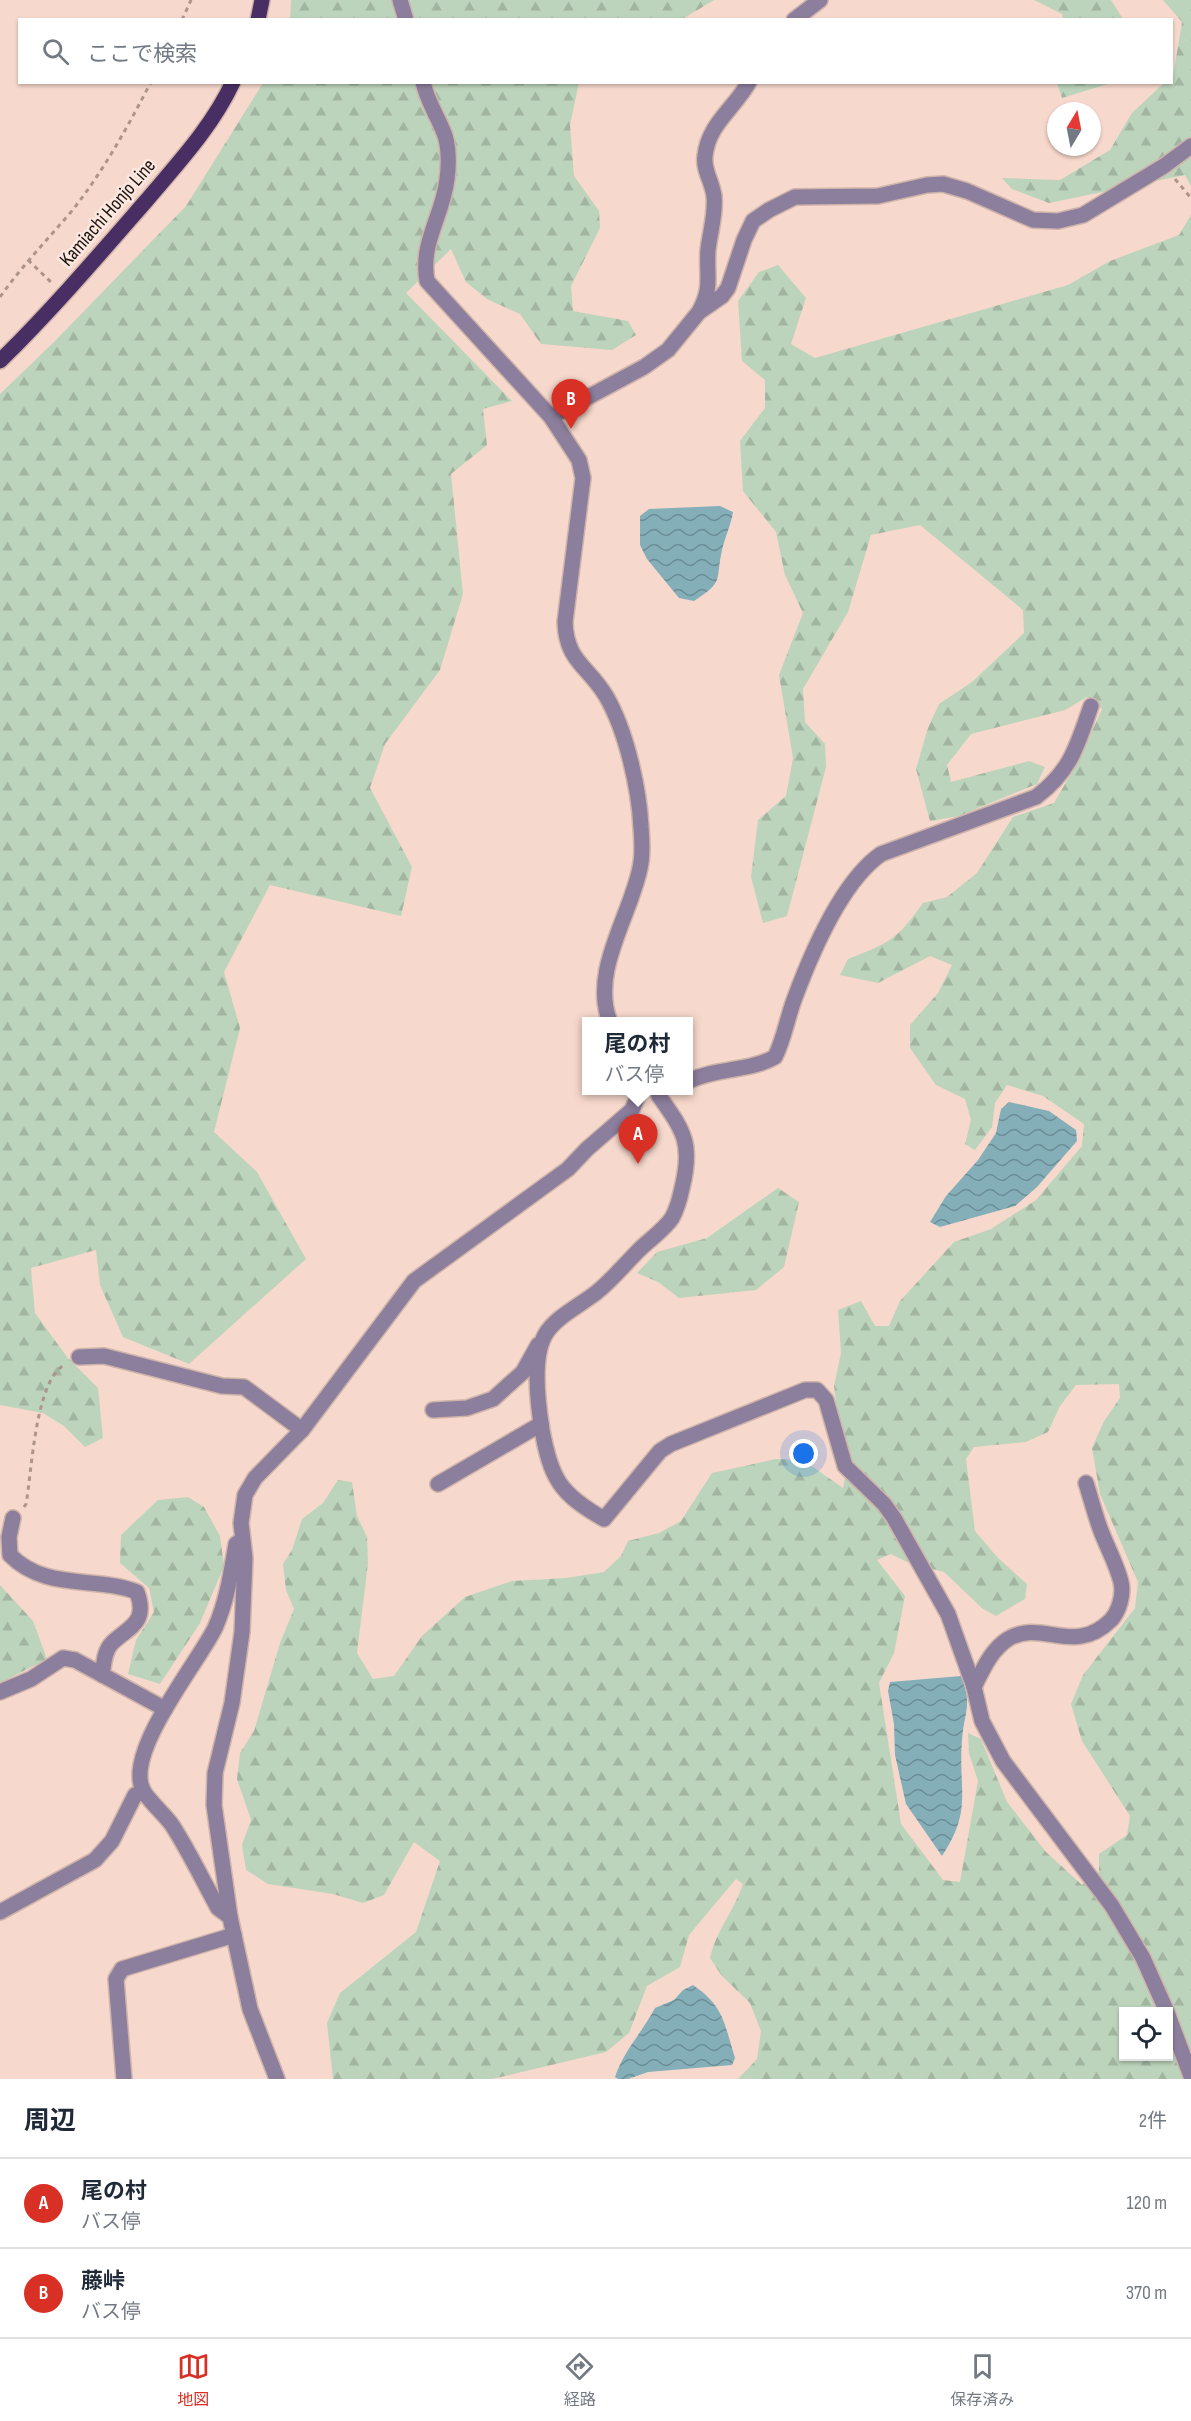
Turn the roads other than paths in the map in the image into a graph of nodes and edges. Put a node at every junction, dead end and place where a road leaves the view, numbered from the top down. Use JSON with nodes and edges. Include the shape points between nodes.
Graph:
{"nodes":[{"id":1,"x":262,"y":0,"type":"edge"},
{"id":2,"x":400,"y":0,"type":"edge"},
{"id":3,"x":820,"y":0,"type":"edge"},
{"id":4,"x":258,"y":18,"type":"edge"},
{"id":5,"x":405,"y":18,"type":"edge"},
{"id":6,"x":797,"y":18,"type":"edge"},
{"id":7,"x":232,"y":84,"type":"edge"},
{"id":8,"x":423,"y":84,"type":"edge"},
{"id":9,"x":747,"y":84,"type":"edge"},
{"id":10,"x":1191,"y":146,"type":"edge"},
{"id":11,"x":699,"y":312,"type":"junction"},
{"id":12,"x":0,"y":361,"type":"edge"},
{"id":13,"x":551,"y":417,"type":"junction"},
{"id":14,"x":1091,"y":706,"type":"dead end"},
{"id":15,"x":609,"y":1017,"type":"edge"},
{"id":16,"x":693,"y":1079,"type":"edge"},
{"id":17,"x":636,"y":1095,"type":"edge"},
{"id":18,"x":665,"y":1095,"type":"edge"},
{"id":19,"x":543,"y":1338,"type":"junction"},
{"id":20,"x":79,"y":1357,"type":"road end"},
{"id":21,"x":433,"y":1410,"type":"dead end"},
{"id":22,"x":541,"y":1424,"type":"junction"},
{"id":23,"x":302,"y":1430,"type":"junction"},
{"id":24,"x":1086,"y":1483,"type":"dead end"},
{"id":25,"x":438,"y":1484,"type":"dead end"},
{"id":26,"x":13,"y":1518,"type":"road end"},
{"id":27,"x":243,"y":1539,"type":"junction"},
{"id":28,"x":102,"y":1675,"type":"junction"},
{"id":29,"x":974,"y":1687,"type":"junction"},
{"id":30,"x":0,"y":1692,"type":"edge"},
{"id":31,"x":165,"y":1709,"type":"junction"},
{"id":32,"x":143,"y":1792,"type":"junction"},
{"id":33,"x":0,"y":1912,"type":"edge"},
{"id":34,"x":230,"y":1917,"type":"junction"},
{"id":35,"x":234,"y":1935,"type":"junction"},
{"id":36,"x":1165,"y":2007,"type":"edge"},
{"id":37,"x":1173,"y":2027,"type":"edge"},
{"id":38,"x":1191,"y":2076,"type":"edge"},
{"id":39,"x":124,"y":2079,"type":"edge"},
{"id":40,"x":277,"y":2079,"type":"edge"}],
"edges":[{"from":1,"to":4,"type":"main road"},
{"from":2,"to":5,"type":"street"},
{"from":3,"to":6,"type":"street"},
{"from":7,"to":12,"type":"main road","name":"Kamiachi Honjo Line","via":[[200,138]]},
{"from":8,"to":13,"type":"street","via":[[426,98],[446,135],[447,147],[442,204],[423,263],[427,281]]},
{"from":9,"to":11,"type":"street","via":[[714,127],[705,155],[714,209],[708,295]]},
{"from":10,"to":11,"type":"street","via":[[1083,215],[1058,221],[1033,220],[943,184],[878,196],[795,197],[753,221],[728,288]]},
{"from":11,"to":13,"type":"street","via":[[668,350]]},
{"from":13,"to":15,"type":"street","via":[[579,460],[583,478],[566,641],[605,695],[620,727],[642,826],[641,866],[603,990]]},
{"from":14,"to":16,"type":"street","via":[[1075,753],[1056,782],[1036,797],[881,854],[869,862],[837,904],[805,973],[775,1058],[761,1065],[709,1071]]},
{"from":17,"to":23,"type":"street","via":[[632,1110],[568,1169],[414,1281]]},
{"from":18,"to":19,"type":"street","via":[[679,1125],[689,1162],[672,1218]]},
{"from":19,"to":21,"type":"street","via":[[523,1372],[493,1399],[467,1408]]},
{"from":19,"to":22,"type":"street","via":[[537,1377]]},
{"from":20,"to":23,"type":"street","via":[[104,1356],[222,1386],[244,1387]]},
{"from":22,"to":25,"type":"street"},
{"from":22,"to":29,"type":"street","via":[[553,1475],[561,1486],[604,1519],[660,1451],[671,1444],[805,1389],[817,1390],[826,1400],[845,1466],[884,1503],[948,1614]]},
{"from":23,"to":27,"type":"street","via":[[255,1478],[245,1495]]},
{"from":24,"to":29,"type":"street","via":[[1122,1584],[1119,1611],[1087,1636],[1063,1638],[1030,1631],[1009,1639],[992,1653]]},
{"from":26,"to":28,"type":"street","via":[[10,1555],[20,1565],[61,1581],[137,1592],[141,1603],[137,1621],[112,1643]]},
{"from":27,"to":31,"type":"street","via":[[236,1545],[230,1584],[214,1630]]},
{"from":27,"to":34,"type":"street","via":[[242,1632],[232,1703],[216,1773],[214,1805]]},
{"from":28,"to":30,"type":"street","via":[[63,1658],[31,1679]]},
{"from":28,"to":31,"type":"street"},
{"from":29,"to":36,"type":"street","via":[[982,1721],[1003,1761],[1112,1906],[1143,1958]]},
{"from":31,"to":32,"type":"street","via":[[141,1760]]},
{"from":32,"to":33,"type":"street","via":[[135,1795],[112,1841],[95,1860]]},
{"from":32,"to":34,"type":"street","via":[[171,1824],[218,1908]]},
{"from":34,"to":35,"type":"street"},
{"from":35,"to":39,"type":"street","via":[[122,1969],[116,1979]]},
{"from":35,"to":40,"type":"street","via":[[250,2009]]},
{"from":37,"to":38,"type":"street"}]}
